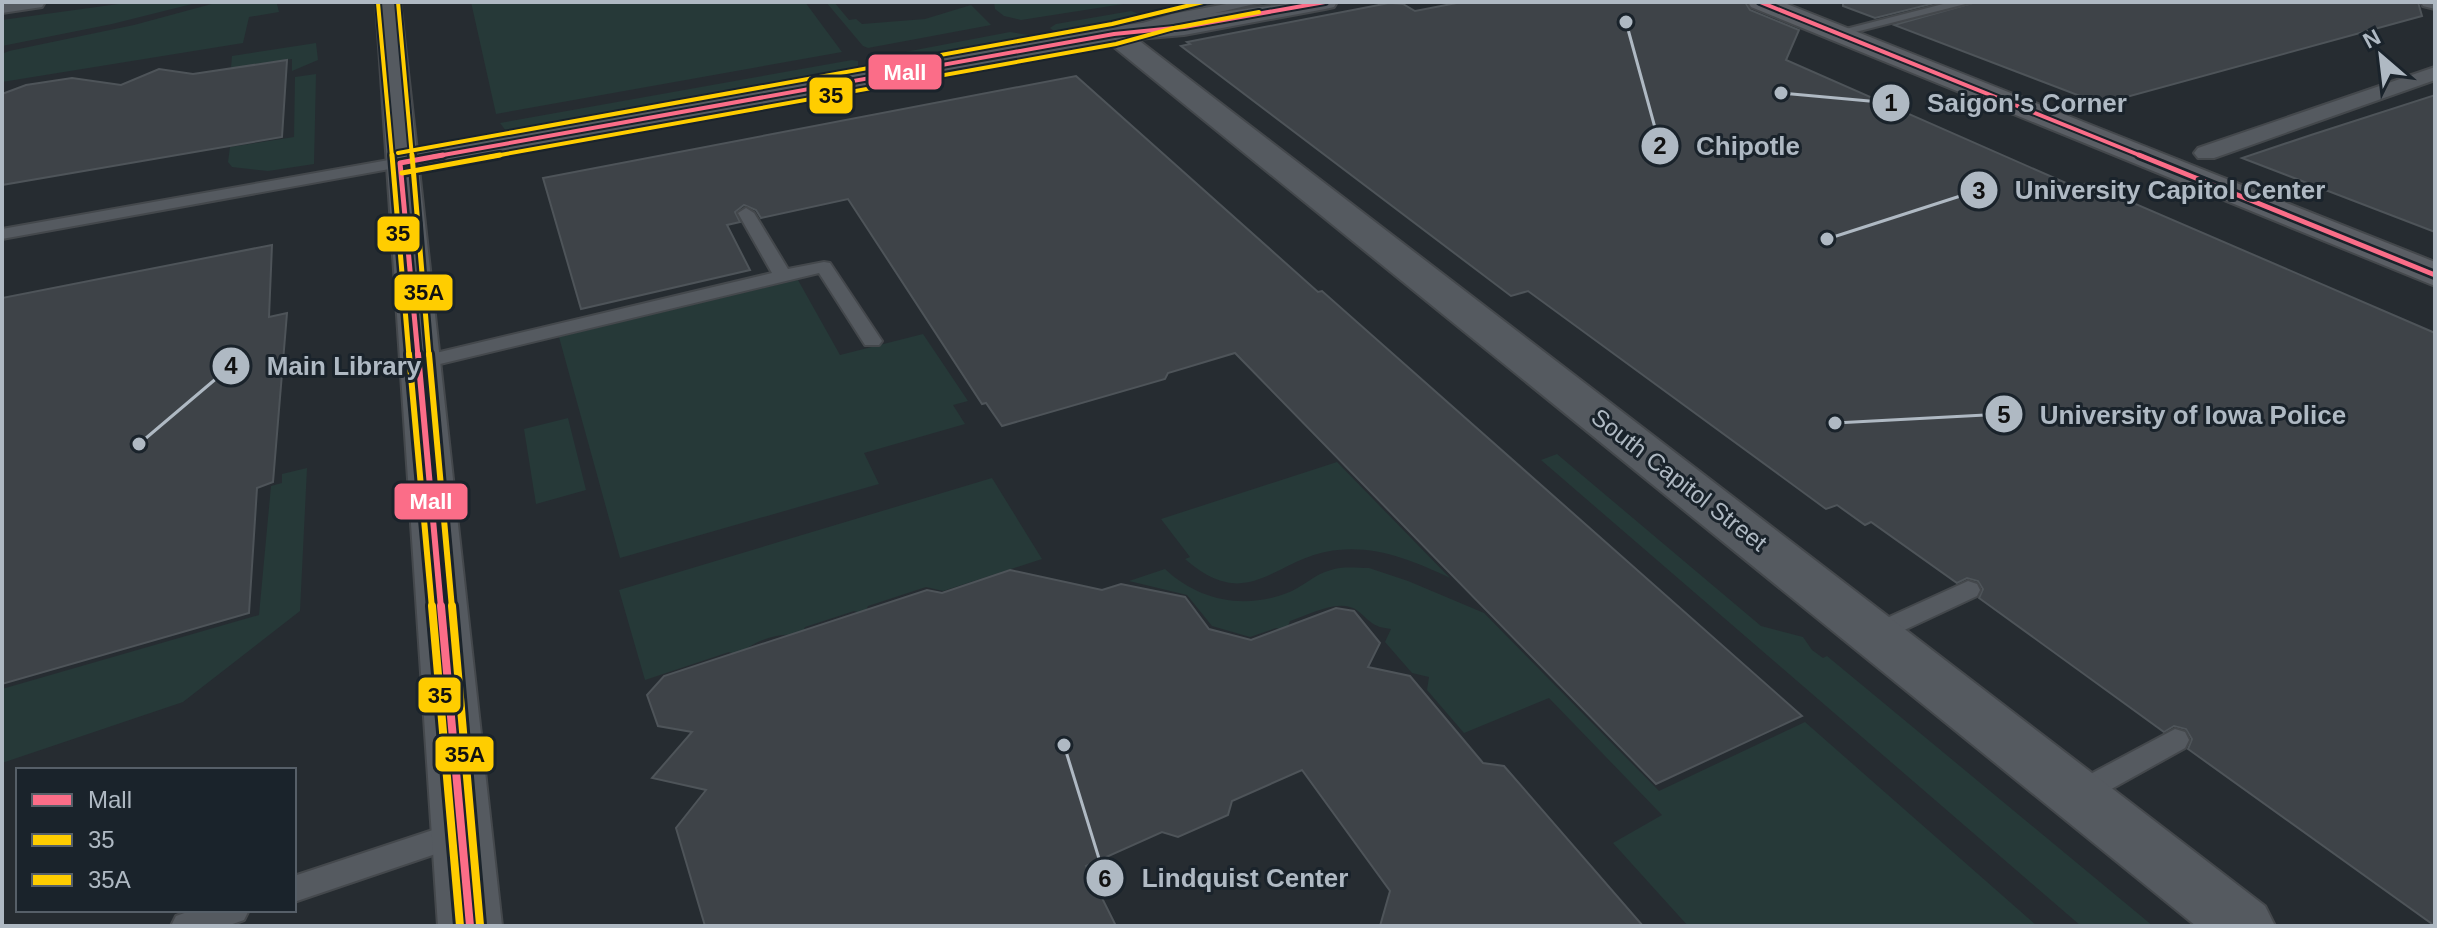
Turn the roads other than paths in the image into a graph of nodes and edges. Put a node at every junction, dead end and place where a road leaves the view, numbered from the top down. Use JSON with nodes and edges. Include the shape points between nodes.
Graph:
{"nodes":[{"id":1,"x":33,"y":2,"type":"edge"},
{"id":2,"x":388,"y":2,"type":"edge"},
{"id":3,"x":1257,"y":2,"type":"edge"},
{"id":4,"x":1325,"y":2,"type":"edge"},
{"id":5,"x":1760,"y":2,"type":"edge"},
{"id":6,"x":1967,"y":2,"type":"edge"},
{"id":7,"x":2,"y":6,"type":"edge"},
{"id":8,"x":1836,"y":33,"type":"junction"},
{"id":9,"x":1114,"y":34,"type":"junction"},
{"id":10,"x":2435,"y":73,"type":"edge"},
{"id":11,"x":2206,"y":153,"type":"dead end"},
{"id":12,"x":400,"y":163,"type":"junction"},
{"id":13,"x":746,"y":213,"type":"dead end"},
{"id":14,"x":2,"y":234,"type":"edge"},
{"id":15,"x":2435,"y":275,"type":"edge"},
{"id":16,"x":783,"y":276,"type":"junction"},
{"id":17,"x":872,"y":341,"type":"dead end"},
{"id":18,"x":419,"y":363,"type":"junction"},
{"id":19,"x":1968,"y":590,"type":"dead end"},
{"id":20,"x":1874,"y":634,"type":"junction"},
{"id":21,"x":2175,"y":740,"type":"dead end"},
{"id":22,"x":2077,"y":795,"type":"junction"},
{"id":23,"x":463,"y":832,"type":"junction"},
{"id":24,"x":296,"y":888,"type":"edge"},
{"id":25,"x":227,"y":912,"type":"edge"},
{"id":26,"x":187,"y":926,"type":"edge"},
{"id":27,"x":470,"y":926,"type":"edge"},
{"id":28,"x":2243,"y":926,"type":"edge"}],
"edges":[{"from":1,"to":7,"type":"street"},
{"from":2,"to":12,"type":"street"},
{"from":3,"to":9,"type":"lane"},
{"from":4,"to":9,"type":"street"},
{"from":5,"to":8,"type":"main road"},
{"from":6,"to":8,"type":"lane"},
{"from":8,"to":15,"type":"main road"},
{"from":9,"to":12,"type":"street"},
{"from":9,"to":20,"type":"street","name":"South Capitol Street"},
{"from":10,"to":11,"type":"street"},
{"from":12,"to":14,"type":"lane"},
{"from":12,"to":18,"type":"street"},
{"from":13,"to":16,"type":"lane"},
{"from":16,"to":17,"type":"lane","via":[[824,267]]},
{"from":16,"to":18,"type":"lane"},
{"from":18,"to":23,"type":"street"},
{"from":19,"to":20,"type":"lane"},
{"from":20,"to":22,"type":"street","name":"South Capitol Street"},
{"from":21,"to":22,"type":"lane"},
{"from":22,"to":28,"type":"street","name":"South Capitol Street"},
{"from":23,"to":24,"type":"lane"},
{"from":23,"to":27,"type":"street"},
{"from":25,"to":26,"type":"lane"}]}
